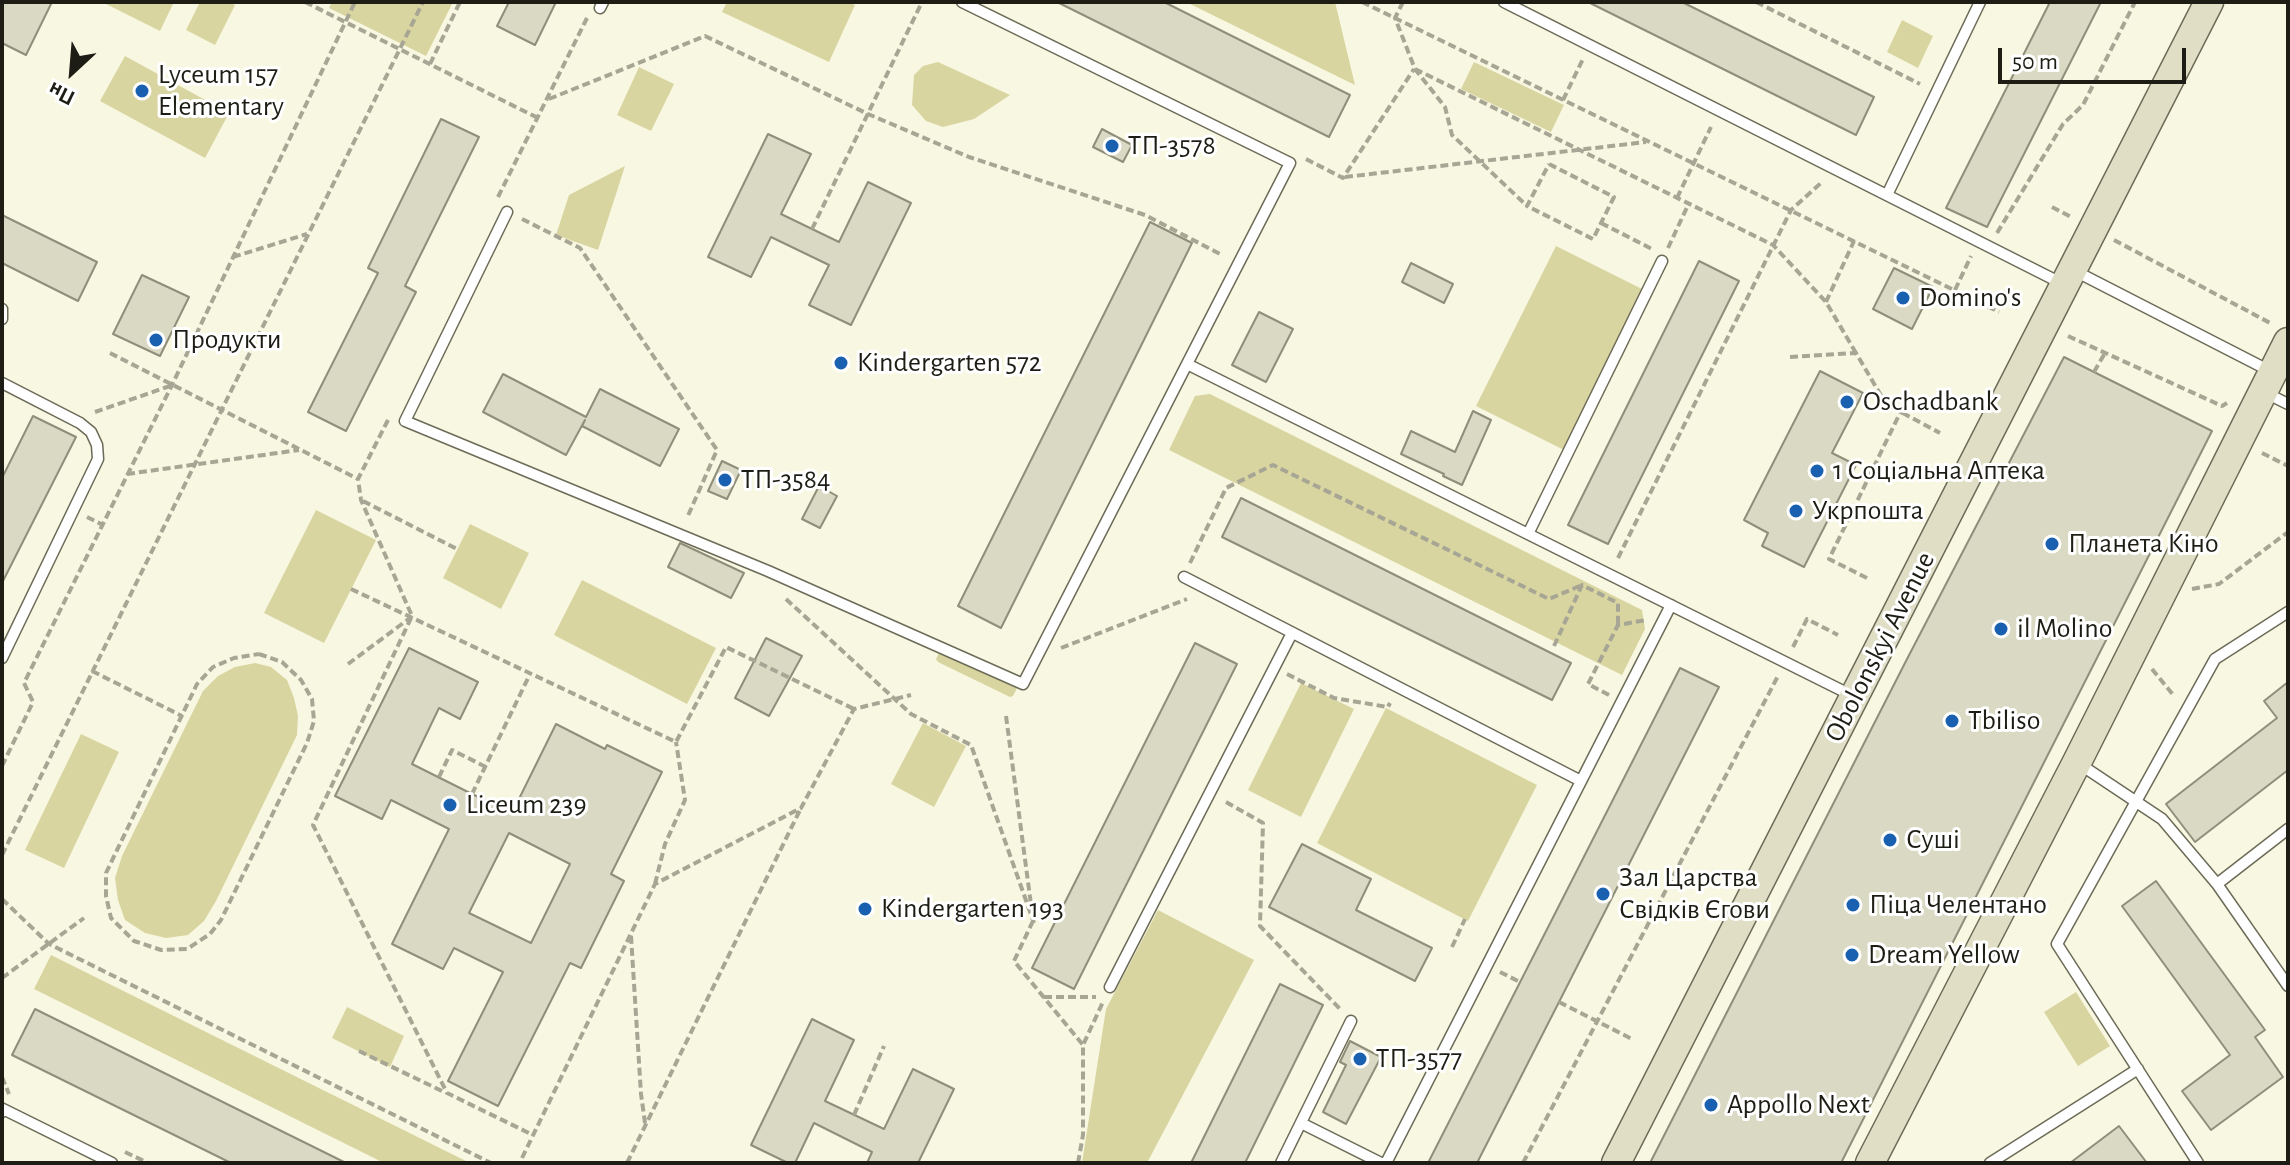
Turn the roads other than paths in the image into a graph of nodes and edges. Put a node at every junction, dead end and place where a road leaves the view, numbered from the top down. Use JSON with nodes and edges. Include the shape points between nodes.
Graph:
{"nodes":[{"id":1,"x":962,"y":2,"type":"edge"},
{"id":2,"x":1504,"y":2,"type":"edge"},
{"id":3,"x":1980,"y":2,"type":"edge"},
{"id":4,"x":2209,"y":2,"type":"edge"},
{"id":5,"x":1887,"y":195,"type":"junction"},
{"id":6,"x":507,"y":212,"type":"road end"},
{"id":7,"x":1663,"y":258,"type":"road end"},
{"id":8,"x":2069,"y":278,"type":"junction"},
{"id":9,"x":2,"y":309,"type":"edge"},
{"id":10,"x":2,"y":319,"type":"edge"},
{"id":11,"x":2282,"y":334,"type":"edge"},
{"id":12,"x":1187,"y":364,"type":"junction"},
{"id":13,"x":2,"y":383,"type":"edge"},
{"id":14,"x":2275,"y":389,"type":"edge"},
{"id":15,"x":1528,"y":534,"type":"junction"},
{"id":16,"x":1184,"y":577,"type":"road end"},
{"id":17,"x":1671,"y":605,"type":"junction"},
{"id":18,"x":2288,"y":612,"type":"edge"},
{"id":19,"x":1292,"y":633,"type":"junction"},
{"id":20,"x":2,"y":658,"type":"edge"},
{"id":21,"x":1854,"y":697,"type":"junction"},
{"id":22,"x":2077,"y":762,"type":"junction"},
{"id":23,"x":1581,"y":781,"type":"junction"},
{"id":24,"x":2135,"y":800,"type":"junction"},
{"id":25,"x":2288,"y":829,"type":"edge"},
{"id":26,"x":2217,"y":884,"type":"junction"},
{"id":27,"x":2288,"y":986,"type":"edge"},
{"id":28,"x":1110,"y":987,"type":"dead end"},
{"id":29,"x":1351,"y":1021,"type":"road end"},
{"id":30,"x":2138,"y":1069,"type":"junction"},
{"id":31,"x":2,"y":1112,"type":"edge"},
{"id":32,"x":1301,"y":1123,"type":"junction"},
{"id":33,"x":112,"y":1163,"type":"edge"},
{"id":34,"x":1281,"y":1163,"type":"edge"},
{"id":35,"x":1384,"y":1163,"type":"edge"},
{"id":36,"x":1616,"y":1163,"type":"edge"},
{"id":37,"x":1870,"y":1163,"type":"edge"},
{"id":38,"x":1990,"y":1163,"type":"edge"},
{"id":39,"x":2198,"y":1163,"type":"edge"}],
"edges":[{"from":1,"to":12,"type":"lane","via":[[1290,163]]},
{"from":2,"to":5,"type":"lane"},
{"from":3,"to":5,"type":"lane"},
{"from":4,"to":8,"type":"main road","name":"Obolonskyi Avenue"},
{"from":5,"to":8,"type":"lane","via":[[1989,246]]},
{"from":6,"to":12,"type":"lane","via":[[405,421],[768,571],[1023,684]]},
{"from":7,"to":15,"type":"lane"},
{"from":8,"to":14,"type":"lane"},
{"from":8,"to":21,"type":"main road","name":"Obolonskyi Avenue"},
{"from":9,"to":10,"type":"lane"},
{"from":11,"to":14,"type":"main road"},
{"from":12,"to":15,"type":"lane"},
{"from":13,"to":20,"type":"lane","via":[[91,432],[98,459]]},
{"from":14,"to":22,"type":"main road"},
{"from":15,"to":17,"type":"lane"},
{"from":16,"to":19,"type":"lane"},
{"from":17,"to":21,"type":"lane"},
{"from":17,"to":23,"type":"lane"},
{"from":18,"to":24,"type":"lane","via":[[2215,659]]},
{"from":19,"to":23,"type":"lane"},
{"from":19,"to":28,"type":"lane"},
{"from":21,"to":36,"type":"main road","name":"Obolonskyi Avenue"},
{"from":22,"to":24,"type":"lane"},
{"from":22,"to":37,"type":"main road"},
{"from":23,"to":35,"type":"lane"},
{"from":24,"to":26,"type":"lane","via":[[2162,819]]},
{"from":24,"to":30,"type":"lane","via":[[2057,944]]},
{"from":25,"to":26,"type":"lane"},
{"from":26,"to":27,"type":"lane"},
{"from":29,"to":32,"type":"lane"},
{"from":30,"to":38,"type":"lane"},
{"from":30,"to":39,"type":"lane"},
{"from":31,"to":33,"type":"lane"},
{"from":32,"to":34,"type":"lane"},
{"from":32,"to":35,"type":"lane"}]}
